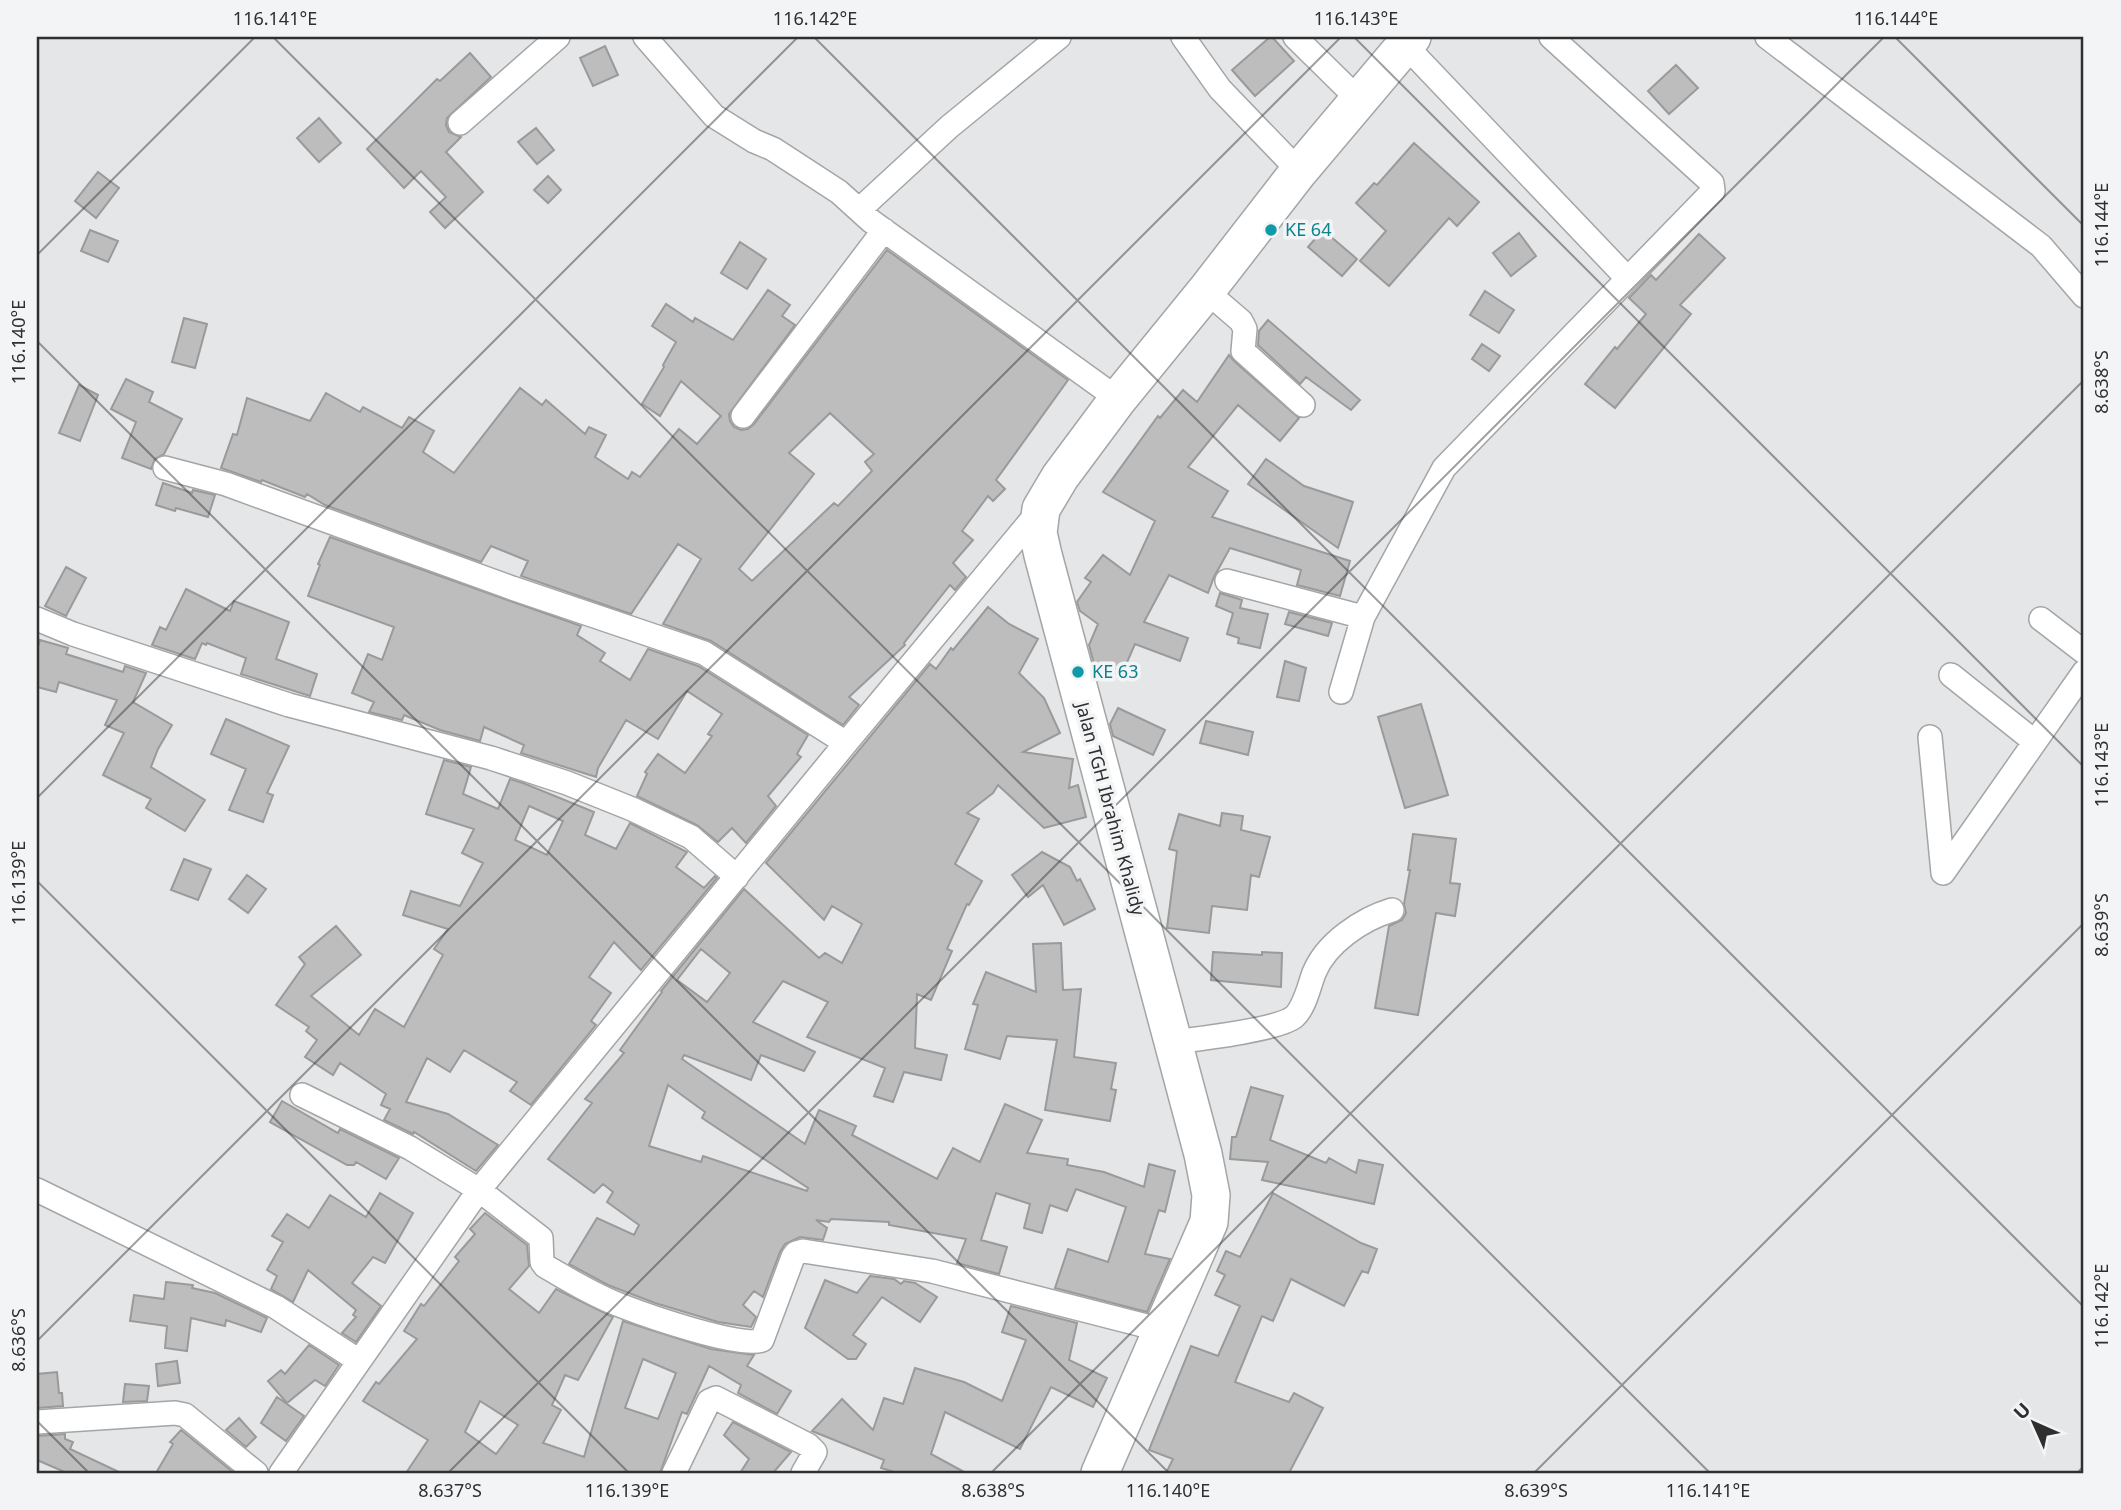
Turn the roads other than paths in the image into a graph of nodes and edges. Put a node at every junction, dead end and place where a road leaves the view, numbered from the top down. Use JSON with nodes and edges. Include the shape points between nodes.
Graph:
{"nodes":[{"id":1,"x":558,"y":37,"type":"edge"},
{"id":2,"x":1059,"y":37,"type":"edge"},
{"id":3,"x":1183,"y":37,"type":"edge"},
{"id":4,"x":1295,"y":37,"type":"edge"},
{"id":5,"x":1550,"y":37,"type":"edge"},
{"id":6,"x":1767,"y":37,"type":"edge"},
{"id":7,"x":652,"y":40,"type":"edge"},
{"id":8,"x":1409,"y":41,"type":"edge"},
{"id":9,"x":1359,"y":100,"type":"junction"},
{"id":10,"x":460,"y":123,"type":"dead end"},
{"id":11,"x":1299,"y":171,"type":"junction"},
{"id":12,"x":859,"y":210,"type":"junction"},
{"id":13,"x":884,"y":230,"type":"junction"},
{"id":14,"x":1627,"y":278,"type":"junction"},
{"id":15,"x":1206,"y":291,"type":"junction"},
{"id":16,"x":2084,"y":296,"type":"edge"},
{"id":17,"x":1118,"y":399,"type":"junction"},
{"id":18,"x":1303,"y":405,"type":"dead end"},
{"id":19,"x":743,"y":416,"type":"dead end"},
{"id":20,"x":165,"y":468,"type":"dead end"},
{"id":21,"x":1041,"y":509,"type":"junction"},
{"id":22,"x":1227,"y":581,"type":"dead end"},
{"id":23,"x":1363,"y":617,"type":"junction"},
{"id":24,"x":37,"y":619,"type":"edge"},
{"id":25,"x":2042,"y":619,"type":"dead end"},
{"id":26,"x":2084,"y":652,"type":"edge"},
{"id":27,"x":2084,"y":672,"type":"edge"},
{"id":28,"x":1951,"y":675,"type":"dead end"},
{"id":29,"x":1341,"y":692,"type":"dead end"},
{"id":30,"x":1930,"y":737,"type":"dead end"},
{"id":31,"x":2035,"y":742,"type":"junction"},
{"id":32,"x":846,"y":743,"type":"junction"},
{"id":33,"x":737,"y":877,"type":"junction"},
{"id":34,"x":1392,"y":910,"type":"dead end"},
{"id":35,"x":1172,"y":1042,"type":"junction"},
{"id":36,"x":302,"y":1095,"type":"dead end"},
{"id":37,"x":37,"y":1190,"type":"edge"},
{"id":38,"x":479,"y":1190,"type":"junction"},
{"id":39,"x":1162,"y":1330,"type":"junction"},
{"id":40,"x":359,"y":1361,"type":"junction"},
{"id":41,"x":37,"y":1422,"type":"edge"},
{"id":42,"x":256,"y":1473,"type":"edge"},
{"id":43,"x":281,"y":1473,"type":"edge"},
{"id":44,"x":674,"y":1473,"type":"edge"},
{"id":45,"x":803,"y":1473,"type":"edge"},
{"id":46,"x":1100,"y":1473,"type":"edge"}],
"edges":[{"from":1,"to":10,"type":"street"},
{"from":2,"to":12,"type":"street","via":[[949,127]]},
{"from":3,"to":11,"type":"street","via":[[1220,89]]},
{"from":4,"to":9,"type":"street"},
{"from":5,"to":14,"type":"street","via":[[1714,187]]},
{"from":6,"to":16,"type":"street","via":[[2040,246]]},
{"from":7,"to":12,"type":"street","via":[[714,116],[806,170]]},
{"from":8,"to":9,"type":"main road","name":"Jalan TGH Ibrahim Khalidy"},
{"from":8,"to":14,"type":"street"},
{"from":9,"to":11,"type":"main road","name":"Jalan TGH Ibrahim Khalidy"},
{"from":11,"to":15,"type":"main road","name":"Jalan TGH Ibrahim Khalidy"},
{"from":12,"to":13,"type":"street"},
{"from":13,"to":17,"type":"street"},
{"from":13,"to":19,"type":"street"},
{"from":14,"to":23,"type":"street","via":[[1444,468]]},
{"from":15,"to":17,"type":"main road","name":"Jalan TGH Ibrahim Khalidy"},
{"from":15,"to":18,"type":"street","via":[[1241,321],[1243,351]]},
{"from":17,"to":21,"type":"main road","name":"Jalan TGH Ibrahim Khalidy"},
{"from":20,"to":32,"type":"street","via":[[226,484],[704,653]]},
{"from":21,"to":32,"type":"street"},
{"from":21,"to":35,"type":"main road","name":"Jalan TGH Ibrahim Khalidy","via":[[1038,533],[1043,555]]},
{"from":22,"to":23,"type":"street"},
{"from":23,"to":29,"type":"street"},
{"from":24,"to":33,"type":"street","via":[[289,705],[491,758],[567,783],[691,837]]},
{"from":25,"to":26,"type":"street"},
{"from":27,"to":31,"type":"street"},
{"from":28,"to":31,"type":"street"},
{"from":30,"to":31,"type":"street","via":[[1943,873]]},
{"from":32,"to":33,"type":"street"},
{"from":33,"to":38,"type":"street"},
{"from":34,"to":35,"type":"street","via":[[1348,932],[1322,958],[1294,1016],[1281,1023]]},
{"from":35,"to":39,"type":"main road","name":"Jalan TGH Ibrahim Khalidy","via":[[1211,1195],[1209,1222]]},
{"from":36,"to":38,"type":"street","via":[[410,1148]]},
{"from":37,"to":40,"type":"street","via":[[255,1296]]},
{"from":38,"to":39,"type":"street","via":[[541,1238],[545,1266],[620,1305],[699,1332],[762,1340],[793,1257],[803,1251],[932,1271]]},
{"from":38,"to":40,"type":"street"},
{"from":39,"to":46,"type":"main road","name":"Jalan TGH Ibrahim Khalidy"},
{"from":40,"to":43,"type":"street"},
{"from":41,"to":42,"type":"street","via":[[186,1415]]},
{"from":44,"to":45,"type":"street","via":[[709,1402],[716,1398],[808,1444],[815,1452]]}]}
